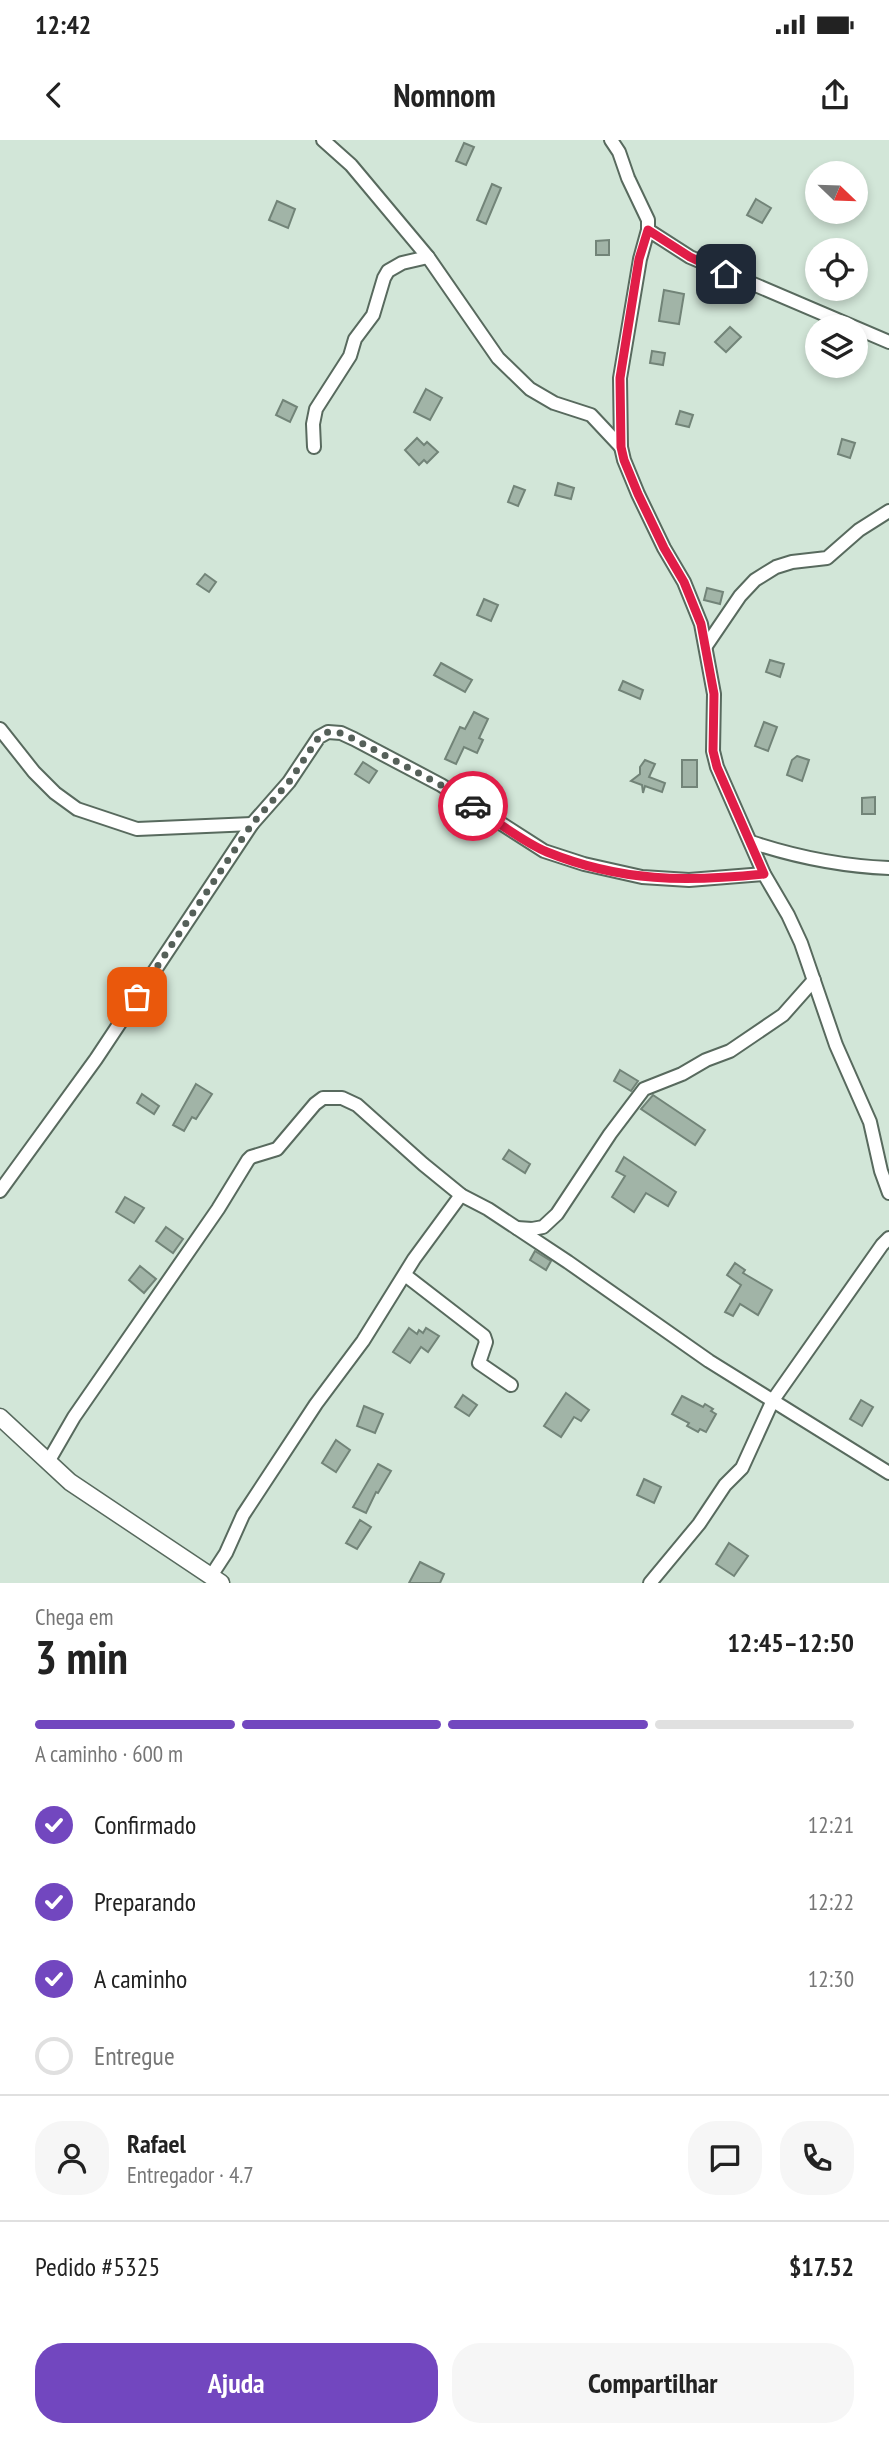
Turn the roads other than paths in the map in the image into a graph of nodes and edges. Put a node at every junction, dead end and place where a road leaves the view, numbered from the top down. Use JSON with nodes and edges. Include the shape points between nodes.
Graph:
{"nodes":[{"id":1,"x":323,"y":140,"type":"edge"},
{"id":2,"x":611,"y":140,"type":"edge"},
{"id":3,"x":648,"y":230,"type":"junction"},
{"id":4,"x":428,"y":257,"type":"junction"},
{"id":5,"x":889,"y":342,"type":"edge"},
{"id":6,"x":314,"y":447,"type":"dead end"},
{"id":7,"x":621,"y":447,"type":"junction"},
{"id":8,"x":889,"y":511,"type":"edge"},
{"id":9,"x":706,"y":646,"type":"junction"},
{"id":10,"x":0,"y":729,"type":"edge"},
{"id":11,"x":252,"y":824,"type":"junction"},
{"id":12,"x":751,"y":842,"type":"junction"},
{"id":13,"x":889,"y":869,"type":"edge"},
{"id":14,"x":764,"y":874,"type":"junction"},
{"id":15,"x":814,"y":980,"type":"junction"},
{"id":16,"x":0,"y":1191,"type":"edge"},
{"id":17,"x":889,"y":1193,"type":"edge"},
{"id":18,"x":461,"y":1195,"type":"junction"},
{"id":19,"x":517,"y":1228,"type":"junction"},
{"id":20,"x":889,"y":1238,"type":"edge"},
{"id":21,"x":405,"y":1275,"type":"junction"},
{"id":22,"x":511,"y":1385,"type":"dead end"},
{"id":23,"x":773,"y":1400,"type":"junction"},
{"id":24,"x":0,"y":1417,"type":"edge"},
{"id":25,"x":48,"y":1462,"type":"junction"},
{"id":26,"x":889,"y":1473,"type":"edge"},
{"id":27,"x":216,"y":1580,"type":"edge"},
{"id":28,"x":650,"y":1583,"type":"edge"}],
"edges":[{"from":1,"to":4,"type":"street","via":[[351,165]]},
{"from":2,"to":3,"type":"street","via":[[644,211]]},
{"from":3,"to":5,"type":"street","via":[[690,257]]},
{"from":3,"to":7,"type":"street","via":[[620,378]]},
{"from":4,"to":6,"type":"street","via":[[388,271],[373,315],[316,410]]},
{"from":4,"to":7,"type":"street","via":[[498,358],[530,389],[591,415]]},
{"from":7,"to":9,"type":"street","via":[[638,494],[684,582]]},
{"from":8,"to":9,"type":"street","via":[[827,558],[792,562],[755,580]]},
{"from":9,"to":12,"type":"street","via":[[714,694],[713,751]]},
{"from":10,"to":11,"type":"street","via":[[34,772],[77,809],[137,829]]},
{"from":11,"to":14,"type":"street","via":[[289,782],[319,737],[341,733],[441,785],[544,851],[642,877],[690,880]]},
{"from":11,"to":16,"type":"street","via":[[96,1059]]},
{"from":12,"to":13,"type":"street","via":[[826,862]]},
{"from":12,"to":14,"type":"street"},
{"from":14,"to":15,"type":"street","via":[[788,915]]},
{"from":15,"to":17,"type":"street","via":[[846,1071],[870,1122]]},
{"from":15,"to":19,"type":"street","via":[[783,1015],[730,1051],[644,1089],[557,1214],[543,1227]]},
{"from":18,"to":19,"type":"street"},
{"from":18,"to":21,"type":"street"},
{"from":18,"to":25,"type":"street","via":[[357,1105],[342,1098],[323,1098],[277,1149],[248,1160]]},
{"from":19,"to":23,"type":"street"},
{"from":20,"to":23,"type":"street"},
{"from":21,"to":22,"type":"street","via":[[484,1336],[479,1363]]},
{"from":21,"to":27,"type":"street","via":[[243,1515]]},
{"from":23,"to":26,"type":"street"},
{"from":23,"to":28,"type":"street","via":[[742,1468]]},
{"from":24,"to":25,"type":"street"},
{"from":25,"to":27,"type":"street","via":[[70,1482]]}]}
